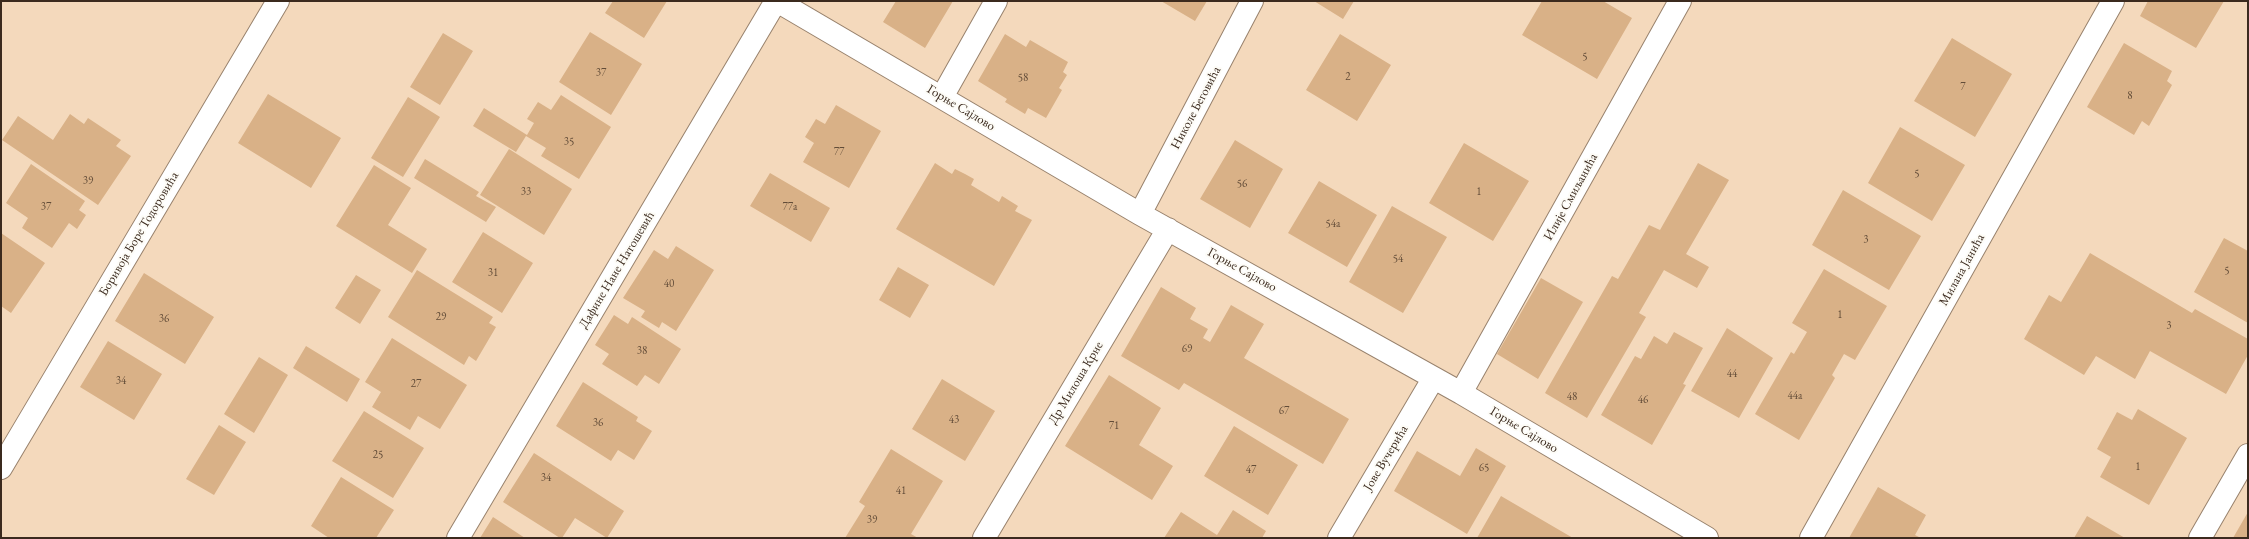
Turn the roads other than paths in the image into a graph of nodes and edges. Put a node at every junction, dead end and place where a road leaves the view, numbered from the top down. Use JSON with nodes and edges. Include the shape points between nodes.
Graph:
{"nodes":[{"id":1,"x":278,"y":1,"type":"edge"},
{"id":2,"x":777,"y":1,"type":"edge"},
{"id":3,"x":996,"y":1,"type":"edge"},
{"id":4,"x":1252,"y":1,"type":"edge"},
{"id":5,"x":1680,"y":1,"type":"edge"},
{"id":6,"x":2113,"y":1,"type":"edge"},
{"id":7,"x":942,"y":97,"type":"junction"},
{"id":8,"x":1140,"y":214,"type":"junction"},
{"id":9,"x":1168,"y":229,"type":"junction"},
{"id":10,"x":1433,"y":379,"type":"junction"},
{"id":11,"x":1461,"y":393,"type":"junction"},
{"id":12,"x":2248,"y":455,"type":"edge"},
{"id":13,"x":1,"y":468,"type":"edge"},
{"id":14,"x":458,"y":538,"type":"edge"},
{"id":15,"x":984,"y":538,"type":"edge"},
{"id":16,"x":1339,"y":538,"type":"edge"},
{"id":17,"x":1707,"y":538,"type":"edge"},
{"id":18,"x":1812,"y":538,"type":"edge"},
{"id":19,"x":2200,"y":538,"type":"edge"}],
"edges":[{"from":1,"to":13,"type":"street","name":"Боривоја Боре Тодоровића"},
{"from":2,"to":7,"type":"street","name":"Горње Сајлово"},
{"from":2,"to":14,"type":"street","name":"Дафине Нане Натошевић"},
{"from":3,"to":7,"type":"street"},
{"from":4,"to":8,"type":"street","name":"Николе Беговића"},
{"from":5,"to":11,"type":"street","name":"Илије Смиљанића"},
{"from":6,"to":18,"type":"street","name":"Милана Јанића"},
{"from":7,"to":8,"type":"street","name":"Горње Сајлово"},
{"from":8,"to":9,"type":"street","name":"Горње Сајлово"},
{"from":9,"to":10,"type":"street","name":"Горње Сајлово"},
{"from":9,"to":15,"type":"street","name":"Др Милоша Крне"},
{"from":10,"to":11,"type":"street","name":"Горње Сајлово"},
{"from":10,"to":16,"type":"street","name":"Јове Вучерића"},
{"from":11,"to":17,"type":"street","name":"Горње Сајлово"},
{"from":12,"to":19,"type":"street"}]}
